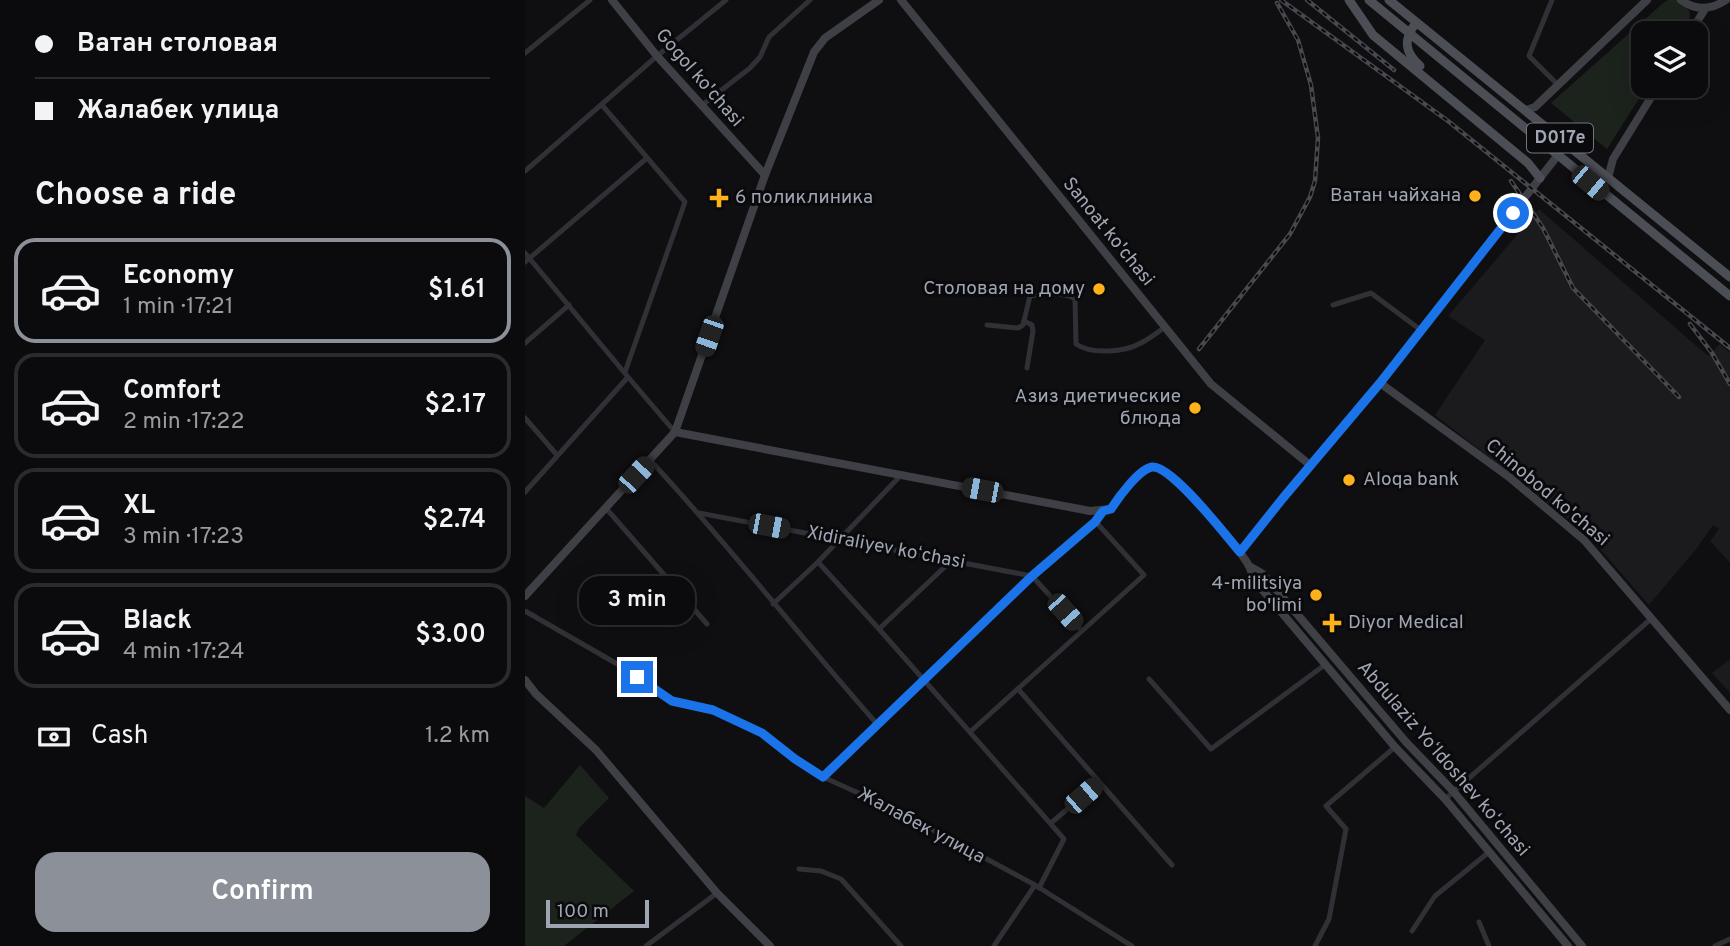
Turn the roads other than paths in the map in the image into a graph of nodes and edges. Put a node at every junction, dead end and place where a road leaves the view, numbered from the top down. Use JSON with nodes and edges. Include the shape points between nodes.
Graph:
{"nodes":[{"id":1,"x":590,"y":0,"type":"edge"},
{"id":2,"x":612,"y":0,"type":"edge"},
{"id":3,"x":726,"y":0,"type":"edge"},
{"id":4,"x":810,"y":0,"type":"edge"},
{"id":5,"x":879,"y":0,"type":"edge"},
{"id":6,"x":901,"y":0,"type":"edge"},
{"id":7,"x":1349,"y":0,"type":"edge"},
{"id":8,"x":1369,"y":0,"type":"edge"},
{"id":9,"x":1389,"y":0,"type":"edge"},
{"id":10,"x":1552,"y":0,"type":"edge"},
{"id":11,"x":1647,"y":0,"type":"edge"},
{"id":12,"x":1681,"y":0,"type":"edge"},
{"id":13,"x":1727,"y":1,"type":"edge"},
{"id":14,"x":1705,"y":9,"type":"junction"},
{"id":15,"x":1698,"y":21,"type":"edge"},
{"id":16,"x":1416,"y":23,"type":"junction"},
{"id":17,"x":1408,"y":33,"type":"junction"},
{"id":18,"x":526,"y":50,"type":"edge"},
{"id":19,"x":657,"y":56,"type":"junction"},
{"id":20,"x":1558,"y":85,"type":"junction"},
{"id":21,"x":1651,"y":98,"type":"edge"},
{"id":22,"x":602,"y":105,"type":"junction"},
{"id":23,"x":701,"y":106,"type":"junction"},
{"id":24,"x":1526,"y":110,"type":"junction"},
{"id":25,"x":1557,"y":155,"type":"junction"},
{"id":26,"x":647,"y":158,"type":"junction"},
{"id":27,"x":525,"y":171,"type":"edge"},
{"id":28,"x":765,"y":175,"type":"junction"},
{"id":29,"x":1540,"y":178,"type":"junction"},
{"id":30,"x":1608,"y":178,"type":"junction"},
{"id":31,"x":526,"y":258,"type":"edge"},
{"id":32,"x":1730,"y":277,"type":"edge"},
{"id":33,"x":1730,"y":296,"type":"edge"},
{"id":34,"x":1333,"y":304,"type":"dead end"},
{"id":35,"x":569,"y":305,"type":"junction"},
{"id":36,"x":1024,"y":321,"type":"junction"},
{"id":37,"x":987,"y":325,"type":"dead end"},
{"id":38,"x":1165,"y":327,"type":"junction"},
{"id":39,"x":1422,"y":331,"type":"junction"},
{"id":40,"x":525,"y":343,"type":"edge"},
{"id":41,"x":1027,"y":368,"type":"dead end"},
{"id":42,"x":626,"y":375,"type":"junction"},
{"id":43,"x":1380,"y":383,"type":"junction"},
{"id":44,"x":525,"y":418,"type":"edge"},
{"id":45,"x":675,"y":432,"type":"junction"},
{"id":46,"x":557,"y":455,"type":"junction"},
{"id":47,"x":649,"y":460,"type":"junction"},
{"id":48,"x":1310,"y":465,"type":"junction"},
{"id":49,"x":902,"y":474,"type":"junction"},
{"id":50,"x":525,"y":492,"type":"edge"},
{"id":51,"x":605,"y":507,"type":"junction"},
{"id":52,"x":1103,"y":511,"type":"junction"},
{"id":53,"x":699,"y":513,"type":"junction"},
{"id":54,"x":1095,"y":522,"type":"junction"},
{"id":55,"x":839,"y":540,"type":"junction"},
{"id":56,"x":1240,"y":552,"type":"junction"},
{"id":57,"x":951,"y":561,"type":"junction"},
{"id":58,"x":818,"y":562,"type":"junction"},
{"id":59,"x":1249,"y":566,"type":"junction"},
{"id":60,"x":1032,"y":576,"type":"junction"},
{"id":61,"x":525,"y":596,"type":"edge"},
{"id":62,"x":773,"y":604,"type":"junction"},
{"id":63,"x":525,"y":611,"type":"edge"},
{"id":64,"x":1652,"y":618,"type":"junction"},
{"id":65,"x":708,"y":624,"type":"dead end"},
{"id":66,"x":879,"y":629,"type":"junction"},
{"id":67,"x":1081,"y":630,"type":"junction"},
{"id":68,"x":1326,"y":664,"type":"junction"},
{"id":69,"x":1347,"y":672,"type":"junction"},
{"id":70,"x":1149,"y":679,"type":"dead end"},
{"id":71,"x":1339,"y":679,"type":"junction"},
{"id":72,"x":525,"y":680,"type":"edge"},
{"id":73,"x":925,"y":681,"type":"junction"},
{"id":74,"x":1018,"y":689,"type":"junction"},
{"id":75,"x":1730,"y":710,"type":"edge"},
{"id":76,"x":877,"y":724,"type":"junction"},
{"id":77,"x":970,"y":732,"type":"junction"},
{"id":78,"x":1395,"y":747,"type":"junction"},
{"id":79,"x":823,"y":777,"type":"junction"},
{"id":80,"x":1099,"y":782,"type":"junction"},
{"id":81,"x":1453,"y":791,"type":"junction"},
{"id":82,"x":1445,"y":799,"type":"junction"},
{"id":83,"x":1051,"y":823,"type":"junction"},
{"id":84,"x":1489,"y":852,"type":"junction"},
{"id":85,"x":1171,"y":864,"type":"dead end"},
{"id":86,"x":799,"y":869,"type":"dead end"},
{"id":87,"x":1037,"y":887,"type":"junction"},
{"id":88,"x":717,"y":893,"type":"junction"},
{"id":89,"x":1479,"y":922,"type":"dead end"},
{"id":90,"x":1412,"y":931,"type":"dead end"},
{"id":91,"x":1730,"y":939,"type":"edge"},
{"id":92,"x":646,"y":946,"type":"edge"},
{"id":93,"x":770,"y":946,"type":"edge"},
{"id":94,"x":901,"y":946,"type":"edge"},
{"id":95,"x":994,"y":946,"type":"edge"},
{"id":96,"x":1132,"y":946,"type":"edge"},
{"id":97,"x":1315,"y":946,"type":"edge"},
{"id":98,"x":1489,"y":946,"type":"edge"},
{"id":99,"x":1568,"y":946,"type":"edge"},
{"id":100,"x":1582,"y":946,"type":"edge"},
{"id":101,"x":1715,"y":946,"type":"edge"}],
"edges":[{"from":1,"to":18,"type":"street"},
{"from":2,"to":19,"type":"main road","name":"Gogol ko'chasi"},
{"from":3,"to":19,"type":"street"},
{"from":4,"to":23,"type":"street","via":[[769,37],[750,68]]},
{"from":5,"to":28,"type":"main road","via":[[825,37],[814,52]]},
{"from":6,"to":38,"type":"main road","name":"Sanoat ko'chasi"},
{"from":7,"to":29,"type":"main road","via":[[1373,35],[1528,163]]},
{"from":8,"to":17,"type":"main road","number":"D017e"},
{"from":9,"to":16,"type":"main road","number":"D017e"},
{"from":10,"to":20,"type":"street","via":[[1529,56]]},
{"from":11,"to":20,"type":"main road"},
{"from":12,"to":14,"type":"main road"},
{"from":13,"to":14,"type":"main road"},
{"from":14,"to":15,"type":"main road"},
{"from":16,"to":17,"type":"main road"},
{"from":16,"to":24,"type":"main road","number":"D017e"},
{"from":17,"to":25,"type":"main road","number":"D017e"},
{"from":17,"to":29,"type":"main road","via":[[1406,44],[1413,60],[1536,162]]},
{"from":19,"to":22,"type":"street"},
{"from":19,"to":23,"type":"main road","name":"Gogol ko'chasi"},
{"from":20,"to":24,"type":"main road"},
{"from":21,"to":30,"type":"main road","via":[[1613,159]]},
{"from":22,"to":26,"type":"street"},
{"from":22,"to":27,"type":"street"},
{"from":23,"to":28,"type":"main road","name":"Gogol ko'chasi"},
{"from":24,"to":30,"type":"main road","number":"D017e"},
{"from":25,"to":29,"type":"main road"},
{"from":25,"to":33,"type":"main road","number":"D017e"},
{"from":26,"to":31,"type":"street"},
{"from":26,"to":42,"type":"street","via":[[685,203]]},
{"from":28,"to":45,"type":"main road"},
{"from":29,"to":39,"type":"main road"},
{"from":30,"to":32,"type":"main road","number":"D017e"},
{"from":31,"to":35,"type":"street"},
{"from":34,"to":39,"type":"street","via":[[1371,293]]},
{"from":35,"to":40,"type":"street"},
{"from":35,"to":42,"type":"street"},
{"from":36,"to":37,"type":"street","via":[[1018,328]]},
{"from":36,"to":38,"type":"street","via":[[1030,296],[1069,295],[1076,304],[1079,346],[1125,349]]},
{"from":36,"to":41,"type":"street","via":[[1033,331]]},
{"from":38,"to":48,"type":"main road","name":"Sanoat ko'chasi","via":[[1210,384]]},
{"from":39,"to":43,"type":"main road"},
{"from":42,"to":45,"type":"street"},
{"from":42,"to":46,"type":"street"},
{"from":43,"to":48,"type":"main road"},
{"from":43,"to":64,"type":"main road","name":"Chinobod ko'chasi","via":[[1509,477],[1581,537]]},
{"from":44,"to":46,"type":"street"},
{"from":45,"to":47,"type":"main road"},
{"from":45,"to":49,"type":"main road"},
{"from":46,"to":50,"type":"street"},
{"from":47,"to":51,"type":"main road"},
{"from":47,"to":53,"type":"street"},
{"from":48,"to":56,"type":"main road"},
{"from":49,"to":52,"type":"main road"},
{"from":49,"to":55,"type":"street"},
{"from":51,"to":61,"type":"main road"},
{"from":51,"to":65,"type":"street"},
{"from":52,"to":54,"type":"street"},
{"from":52,"to":56,"type":"main road","name":"Abdulaziz Yoʻldoshev koʻchasi","via":[[1111,509],[1145,469],[1162,468]]},
{"from":53,"to":55,"type":"street","name":"Xidiraliyev koʻchasi"},
{"from":53,"to":62,"type":"street"},
{"from":54,"to":60,"type":"street"},
{"from":54,"to":67,"type":"street","via":[[1144,575]]},
{"from":55,"to":57,"type":"street","name":"Xidiraliyev koʻchasi"},
{"from":55,"to":58,"type":"street"},
{"from":56,"to":59,"type":"main road","name":"Abdulaziz Yoʻldoshev koʻchasi"},
{"from":57,"to":60,"type":"street","name":"Xidiraliyev koʻchasi"},
{"from":57,"to":66,"type":"street"},
{"from":58,"to":62,"type":"street"},
{"from":58,"to":66,"type":"street"},
{"from":59,"to":68,"type":"main road","name":"Abdulaziz Yoʻldoshev koʻchasi","via":[[1255,581]]},
{"from":59,"to":69,"type":"main road","name":"Abdulaziz Yoʻldoshev koʻchasi","via":[[1263,574]]},
{"from":60,"to":67,"type":"street"},
{"from":60,"to":73,"type":"street"},
{"from":62,"to":76,"type":"street"},
{"from":63,"to":79,"type":"street","name":"Жалабек улица","via":[[672,701],[713,710],[762,733]]},
{"from":64,"to":75,"type":"main road","name":"Chinobod ko'chasi"},
{"from":64,"to":81,"type":"street"},
{"from":66,"to":73,"type":"street"},
{"from":67,"to":74,"type":"street"},
{"from":68,"to":70,"type":"street","via":[[1211,749]]},
{"from":68,"to":71,"type":"main road","name":"Abdulaziz Yoʻldoshev koʻchasi"},
{"from":69,"to":71,"type":"main road"},
{"from":69,"to":81,"type":"main road","name":"Abdulaziz Yoʻldoshev koʻchasi"},
{"from":71,"to":78,"type":"main road","name":"Abdulaziz Yoʻldoshev koʻchasi"},
{"from":72,"to":88,"type":"main road","via":[[596,750]]},
{"from":73,"to":76,"type":"street"},
{"from":73,"to":77,"type":"street"},
{"from":74,"to":77,"type":"street"},
{"from":74,"to":80,"type":"street"},
{"from":76,"to":79,"type":"street"},
{"from":77,"to":83,"type":"street"},
{"from":78,"to":82,"type":"main road","name":"Abdulaziz Yoʻldoshev koʻchasi"},
{"from":78,"to":97,"type":"street","via":[[1326,806],[1346,829],[1329,919]]},
{"from":79,"to":87,"type":"street","name":"Жалабек улица","via":[[896,810]]},
{"from":80,"to":83,"type":"street"},
{"from":80,"to":85,"type":"street"},
{"from":81,"to":82,"type":"street"},
{"from":81,"to":100,"type":"main road","name":"Abdulaziz Yoʻldoshev koʻchasi"},
{"from":82,"to":84,"type":"main road","name":"Abdulaziz Yoʻldoshev koʻchasi"},
{"from":83,"to":87,"type":"street","via":[[1064,839]]},
{"from":84,"to":90,"type":"street","via":[[1435,896]]},
{"from":84,"to":99,"type":"main road","name":"Abdulaziz Yoʻldoshev koʻchasi"},
{"from":86,"to":94,"type":"street","via":[[841,879]]},
{"from":87,"to":95,"type":"street"},
{"from":87,"to":96,"type":"street","name":"Жалабек улица"},
{"from":88,"to":92,"type":"street"},
{"from":88,"to":93,"type":"main road"},
{"from":89,"to":98,"type":"street"},
{"from":91,"to":101,"type":"street"}]}
